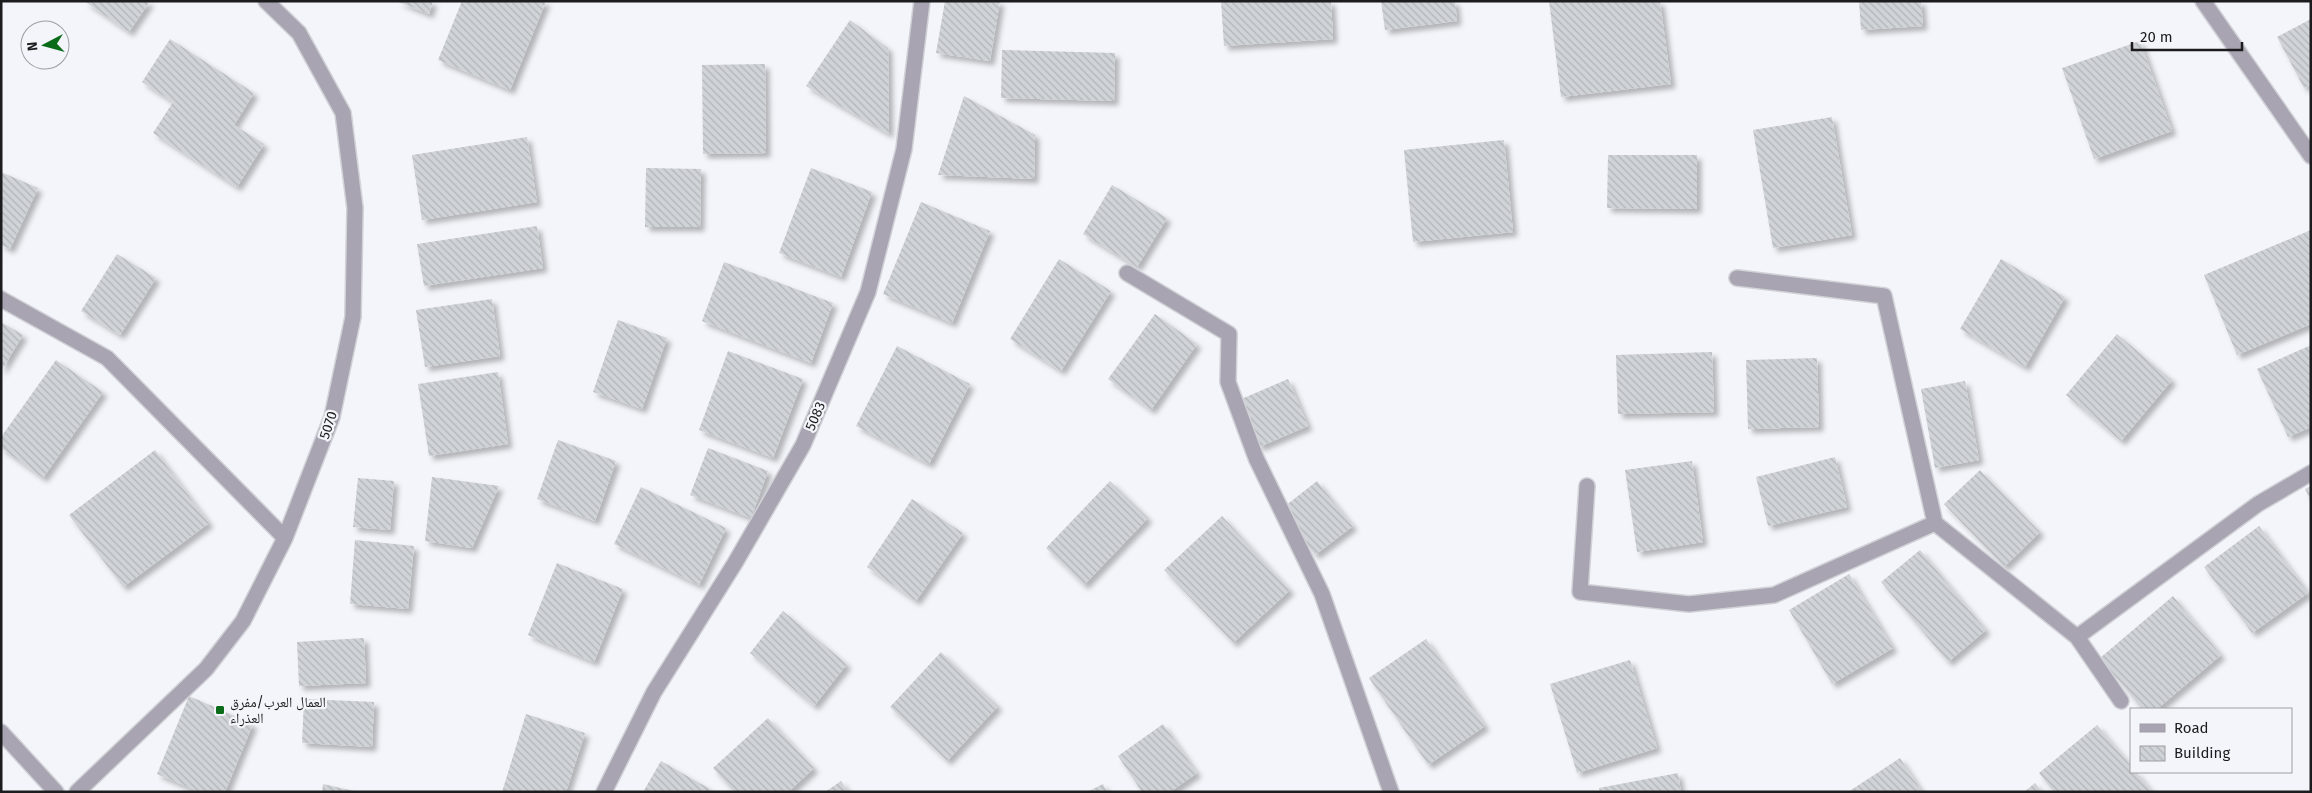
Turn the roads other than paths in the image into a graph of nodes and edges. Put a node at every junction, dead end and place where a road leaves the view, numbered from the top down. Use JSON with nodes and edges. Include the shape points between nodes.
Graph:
{"nodes":[{"id":1,"x":266,"y":1,"type":"edge"},
{"id":2,"x":922,"y":1,"type":"edge"},
{"id":3,"x":2203,"y":1,"type":"edge"},
{"id":4,"x":2311,"y":156,"type":"edge"},
{"id":5,"x":1127,"y":273,"type":"dead end"},
{"id":6,"x":1737,"y":278,"type":"dead end"},
{"id":7,"x":1,"y":299,"type":"edge"},
{"id":8,"x":2311,"y":473,"type":"edge"},
{"id":9,"x":1587,"y":486,"type":"dead end"},
{"id":10,"x":1935,"y":523,"type":"junction"},
{"id":11,"x":285,"y":538,"type":"junction"},
{"id":12,"x":2077,"y":637,"type":"junction"},
{"id":13,"x":2121,"y":701,"type":"dead end"},
{"id":14,"x":1,"y":732,"type":"edge"},
{"id":15,"x":56,"y":792,"type":"edge"},
{"id":16,"x":77,"y":792,"type":"edge"},
{"id":17,"x":604,"y":792,"type":"edge"},
{"id":18,"x":1391,"y":792,"type":"edge"}],
"edges":[{"from":1,"to":11,"type":"street","name":"5070","via":[[299,33],[344,113],[355,208],[353,317],[332,417]]},
{"from":2,"to":17,"type":"street","name":"5083","via":[[904,149],[868,292],[803,445],[736,563],[654,692]]},
{"from":3,"to":4,"type":"street"},
{"from":5,"to":18,"type":"street","via":[[1229,334],[1228,382],[1231,391],[1256,458],[1322,594]]},
{"from":6,"to":10,"type":"street","via":[[1884,296]]},
{"from":7,"to":11,"type":"street","via":[[107,358]]},
{"from":8,"to":12,"type":"street","via":[[2258,504]]},
{"from":9,"to":10,"type":"street","via":[[1580,592],[1679,603],[1774,595]]},
{"from":10,"to":12,"type":"street"},
{"from":11,"to":16,"type":"street","name":"5070","via":[[243,621],[206,670]]},
{"from":12,"to":13,"type":"street"},
{"from":14,"to":15,"type":"street"}]}
